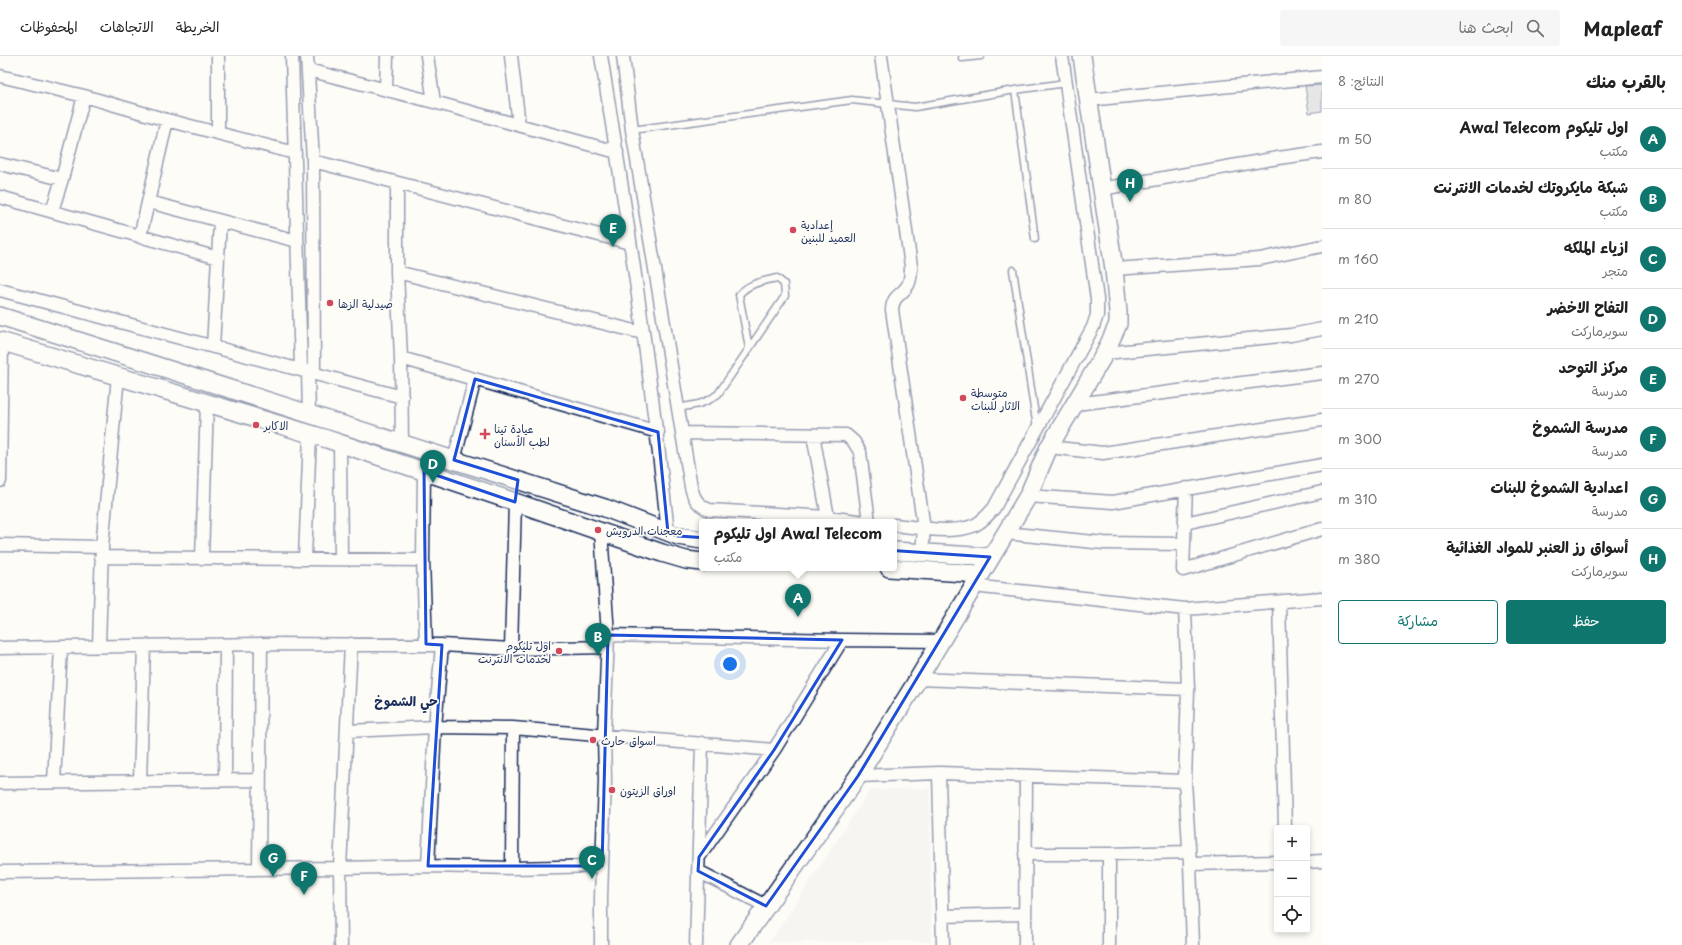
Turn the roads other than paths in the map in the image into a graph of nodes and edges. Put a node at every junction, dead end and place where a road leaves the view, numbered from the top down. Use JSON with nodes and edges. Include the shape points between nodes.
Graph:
{"nodes":[{"id":1,"x":218,"y":56,"type":"edge"},
{"id":2,"x":292,"y":56,"type":"edge"},
{"id":3,"x":308,"y":56,"type":"edge"},
{"id":4,"x":387,"y":56,"type":"edge"},
{"id":5,"x":427,"y":56,"type":"edge"},
{"id":6,"x":511,"y":56,"type":"edge"},
{"id":7,"x":601,"y":56,"type":"edge"},
{"id":8,"x":624,"y":56,"type":"edge"},
{"id":9,"x":881,"y":56,"type":"edge"},
{"id":10,"x":981,"y":56,"type":"edge"},
{"id":11,"x":1062,"y":56,"type":"edge"},
{"id":12,"x":1082,"y":56,"type":"edge"},
{"id":13,"x":962,"y":58,"type":"dead end"},
{"id":14,"x":308,"y":70,"type":"junction"},
{"id":15,"x":0,"y":76,"type":"edge"},
{"id":16,"x":1322,"y":76,"type":"edge"},
{"id":17,"x":1066,"y":83,"type":"junction"},
{"id":18,"x":386,"y":90,"type":"junction"},
{"id":19,"x":1015,"y":90,"type":"junction"},
{"id":20,"x":84,"y":96,"type":"junction"},
{"id":21,"x":1088,"y":100,"type":"junction"},
{"id":22,"x":434,"y":102,"type":"junction"},
{"id":23,"x":888,"y":103,"type":"junction"},
{"id":24,"x":167,"y":120,"type":"junction"},
{"id":25,"x":519,"y":126,"type":"junction"},
{"id":26,"x":632,"y":130,"type":"junction"},
{"id":27,"x":218,"y":132,"type":"junction"},
{"id":28,"x":295,"y":152,"type":"junction"},
{"id":29,"x":617,"y":152,"type":"junction"},
{"id":30,"x":1322,"y":152,"type":"edge"},
{"id":31,"x":313,"y":161,"type":"junction"},
{"id":32,"x":0,"y":164,"type":"edge"},
{"id":33,"x":62,"y":179,"type":"junction"},
{"id":34,"x":396,"y":183,"type":"junction"},
{"id":35,"x":1101,"y":189,"type":"junction"},
{"id":36,"x":0,"y":197,"type":"edge"},
{"id":37,"x":149,"y":202,"type":"junction"},
{"id":38,"x":313,"y":205,"type":"junction"},
{"id":39,"x":296,"y":206,"type":"junction"},
{"id":40,"x":52,"y":211,"type":"junction"},
{"id":41,"x":220,"y":222,"type":"junction"},
{"id":42,"x":140,"y":237,"type":"junction"},
{"id":43,"x":1035,"y":240,"type":"dead end"},
{"id":44,"x":297,"y":241,"type":"junction"},
{"id":45,"x":630,"y":243,"type":"junction"},
{"id":46,"x":1322,"y":246,"type":"edge"},
{"id":47,"x":218,"y":258,"type":"junction"},
{"id":48,"x":1114,"y":269,"type":"junction"},
{"id":49,"x":1012,"y":270,"type":"dead end"},
{"id":50,"x":397,"y":272,"type":"junction"},
{"id":51,"x":0,"y":290,"type":"edge"},
{"id":52,"x":0,"y":316,"type":"edge"},
{"id":53,"x":1322,"y":329,"type":"edge"},
{"id":54,"x":643,"y":333,"type":"junction"},
{"id":55,"x":1,"y":341,"type":"edge"},
{"id":56,"x":213,"y":346,"type":"junction"},
{"id":57,"x":749,"y":348,"type":"junction"},
{"id":58,"x":1105,"y":353,"type":"junction"},
{"id":59,"x":401,"y":358,"type":"junction"},
{"id":60,"x":308,"y":371,"type":"junction"},
{"id":61,"x":1322,"y":373,"type":"edge"},
{"id":62,"x":118,"y":376,"type":"junction"},
{"id":63,"x":475,"y":379,"type":"junction"},
{"id":64,"x":402,"y":397,"type":"junction"},
{"id":65,"x":207,"y":403,"type":"junction"},
{"id":66,"x":1076,"y":404,"type":"junction"},
{"id":67,"x":678,"y":408,"type":"junction"},
{"id":68,"x":309,"y":414,"type":"junction"},
{"id":69,"x":1322,"y":420,"type":"edge"},
{"id":70,"x":1037,"y":429,"type":"junction"},
{"id":71,"x":658,"y":432,"type":"junction"},
{"id":72,"x":682,"y":433,"type":"junction"},
{"id":73,"x":310,"y":434,"type":"junction"},
{"id":74,"x":813,"y":435,"type":"junction"},
{"id":75,"x":340,"y":444,"type":"junction"},
{"id":76,"x":402,"y":444,"type":"junction"},
{"id":77,"x":1049,"y":447,"type":"junction"},
{"id":78,"x":0,"y":460,"type":"edge"},
{"id":79,"x":454,"y":460,"type":"junction"},
{"id":80,"x":1322,"y":465,"type":"edge"},
{"id":81,"x":424,"y":471,"type":"junction"},
{"id":82,"x":518,"y":480,"type":"junction"},
{"id":83,"x":0,"y":481,"type":"edge"},
{"id":84,"x":1186,"y":488,"type":"junction"},
{"id":85,"x":1322,"y":492,"type":"edge"},
{"id":86,"x":1028,"y":496,"type":"junction"},
{"id":87,"x":515,"y":502,"type":"junction"},
{"id":88,"x":828,"y":517,"type":"junction"},
{"id":89,"x":842,"y":519,"type":"edge"},
{"id":90,"x":869,"y":519,"type":"edge"},
{"id":91,"x":1184,"y":523,"type":"junction"},
{"id":92,"x":897,"y":525,"type":"edge"},
{"id":93,"x":924,"y":528,"type":"junction"},
{"id":94,"x":1322,"y":529,"type":"edge"},
{"id":95,"x":601,"y":531,"type":"junction"},
{"id":96,"x":668,"y":533,"type":"junction"},
{"id":97,"x":1005,"y":533,"type":"junction"},
{"id":98,"x":699,"y":540,"type":"edge"},
{"id":99,"x":1183,"y":544,"type":"junction"},
{"id":100,"x":0,"y":545,"type":"edge"},
{"id":101,"x":897,"y":551,"type":"edge"},
{"id":102,"x":101,"y":552,"type":"junction"},
{"id":103,"x":922,"y":553,"type":"junction"},
{"id":104,"x":990,"y":557,"type":"junction"},
{"id":105,"x":202,"y":558,"type":"junction"},
{"id":106,"x":305,"y":558,"type":"junction"},
{"id":107,"x":341,"y":559,"type":"junction"},
{"id":108,"x":423,"y":560,"type":"junction"},
{"id":109,"x":699,"y":562,"type":"edge"},
{"id":110,"x":897,"y":569,"type":"edge"},
{"id":111,"x":977,"y":580,"type":"junction"},
{"id":112,"x":1322,"y":598,"type":"edge"},
{"id":113,"x":1279,"y":602,"type":"junction"},
{"id":114,"x":1185,"y":609,"type":"junction"},
{"id":115,"x":608,"y":635,"type":"junction"},
{"id":116,"x":842,"y":640,"type":"junction"},
{"id":117,"x":941,"y":641,"type":"junction"},
{"id":118,"x":261,"y":644,"type":"junction"},
{"id":119,"x":351,"y":644,"type":"junction"},
{"id":120,"x":426,"y":644,"type":"junction"},
{"id":121,"x":226,"y":645,"type":"junction"},
{"id":122,"x":442,"y":645,"type":"junction"},
{"id":123,"x":99,"y":646,"type":"junction"},
{"id":124,"x":144,"y":646,"type":"junction"},
{"id":125,"x":61,"y":647,"type":"junction"},
{"id":126,"x":607,"y":647,"type":"junction"},
{"id":127,"x":0,"y":648,"type":"edge"},
{"id":128,"x":511,"y":649,"type":"junction"},
{"id":129,"x":918,"y":679,"type":"junction"},
{"id":130,"x":1188,"y":690,"type":"junction"},
{"id":131,"x":435,"y":727,"type":"junction"},
{"id":132,"x":513,"y":728,"type":"junction"},
{"id":133,"x":348,"y":731,"type":"junction"},
{"id":134,"x":604,"y":735,"type":"junction"},
{"id":135,"x":702,"y":743,"type":"junction"},
{"id":136,"x":774,"y":750,"type":"junction"},
{"id":137,"x":939,"y":773,"type":"junction"},
{"id":138,"x":858,"y":776,"type":"junction"},
{"id":139,"x":1026,"y":776,"type":"junction"},
{"id":140,"x":225,"y":780,"type":"junction"},
{"id":141,"x":260,"y":780,"type":"junction"},
{"id":142,"x":140,"y":781,"type":"junction"},
{"id":143,"x":1185,"y":781,"type":"junction"},
{"id":144,"x":54,"y":782,"type":"junction"},
{"id":145,"x":0,"y":783,"type":"edge"},
{"id":146,"x":1285,"y":825,"type":"edge"},
{"id":147,"x":1025,"y":854,"type":"junction"},
{"id":148,"x":1109,"y":854,"type":"junction"},
{"id":149,"x":699,"y":857,"type":"junction"},
{"id":150,"x":1190,"y":858,"type":"junction"},
{"id":151,"x":1322,"y":861,"type":"edge"},
{"id":152,"x":1274,"y":862,"type":"edge"},
{"id":153,"x":1310,"y":862,"type":"edge"},
{"id":154,"x":428,"y":866,"type":"junction"},
{"id":155,"x":602,"y":866,"type":"junction"},
{"id":156,"x":340,"y":868,"type":"junction"},
{"id":157,"x":512,"y":868,"type":"junction"},
{"id":158,"x":259,"y":869,"type":"junction"},
{"id":159,"x":698,"y":871,"type":"junction"},
{"id":160,"x":0,"y":872,"type":"edge"},
{"id":161,"x":766,"y":906,"type":"junction"},
{"id":162,"x":1025,"y":914,"type":"junction"},
{"id":163,"x":943,"y":916,"type":"junction"},
{"id":164,"x":341,"y":945,"type":"edge"},
{"id":165,"x":601,"y":945,"type":"edge"},
{"id":166,"x":696,"y":945,"type":"edge"},
{"id":167,"x":739,"y":945,"type":"edge"},
{"id":168,"x":943,"y":945,"type":"edge"},
{"id":169,"x":1025,"y":945,"type":"edge"},
{"id":170,"x":1109,"y":945,"type":"edge"},
{"id":171,"x":1193,"y":945,"type":"edge"}],
"edges":[{"from":1,"to":27,"type":"street"},
{"from":2,"to":28,"type":"street"},
{"from":3,"to":14,"type":"street"},
{"from":4,"to":18,"type":"street"},
{"from":5,"to":22,"type":"street"},
{"from":6,"to":25,"type":"street"},
{"from":7,"to":29,"type":"street"},
{"from":8,"to":26,"type":"street"},
{"from":9,"to":23,"type":"street"},
{"from":10,"to":13,"type":"lane"},
{"from":11,"to":17,"type":"street"},
{"from":12,"to":21,"type":"street"},
{"from":14,"to":18,"type":"street"},
{"from":14,"to":31,"type":"street"},
{"from":15,"to":20,"type":"street"},
{"from":16,"to":21,"type":"street"},
{"from":17,"to":19,"type":"lane"},
{"from":17,"to":70,"type":"street","via":[[1097,299],[1096,315],[1093,327]]},
{"from":18,"to":22,"type":"street"},
{"from":19,"to":23,"type":"lane","via":[[915,106]]},
{"from":19,"to":43,"type":"lane"},
{"from":20,"to":24,"type":"street"},
{"from":20,"to":33,"type":"street"},
{"from":21,"to":35,"type":"street"},
{"from":22,"to":25,"type":"street"},
{"from":23,"to":26,"type":"lane","via":[[852,100]]},
{"from":23,"to":93,"type":"street","via":[[911,266],[908,286],[892,302],[892,310]]},
{"from":24,"to":27,"type":"street"},
{"from":24,"to":37,"type":"street"},
{"from":25,"to":29,"type":"street"},
{"from":26,"to":67,"type":"street"},
{"from":27,"to":28,"type":"street"},
{"from":28,"to":39,"type":"street"},
{"from":29,"to":45,"type":"street"},
{"from":30,"to":35,"type":"street"},
{"from":31,"to":34,"type":"street"},
{"from":31,"to":38,"type":"street"},
{"from":32,"to":33,"type":"street"},
{"from":33,"to":40,"type":"street"},
{"from":34,"to":45,"type":"street"},
{"from":34,"to":50,"type":"street"},
{"from":35,"to":48,"type":"street"},
{"from":36,"to":40,"type":"street"},
{"from":37,"to":41,"type":"street"},
{"from":37,"to":42,"type":"street"},
{"from":38,"to":39,"type":"street"},
{"from":38,"to":60,"type":"street"},
{"from":39,"to":44,"type":"street"},
{"from":40,"to":42,"type":"street"},
{"from":41,"to":44,"type":"street"},
{"from":41,"to":47,"type":"street"},
{"from":42,"to":47,"type":"street"},
{"from":44,"to":60,"type":"street"},
{"from":45,"to":54,"type":"street"},
{"from":46,"to":48,"type":"street","via":[[1260,259]]},
{"from":47,"to":56,"type":"street"},
{"from":48,"to":58,"type":"street","via":[[1118,324]]},
{"from":49,"to":70,"type":"lane"},
{"from":50,"to":54,"type":"street"},
{"from":50,"to":59,"type":"street"},
{"from":51,"to":56,"type":"street"},
{"from":52,"to":68,"type":"street"},
{"from":53,"to":58,"type":"street","via":[[1291,335]]},
{"from":54,"to":71,"type":"street"},
{"from":55,"to":62,"type":"street"},
{"from":55,"to":78,"type":"street"},
{"from":56,"to":60,"type":"street"},
{"from":57,"to":57,"type":"lane","via":[[785,296],[784,284],[777,278],[748,286],[739,295]]},
{"from":57,"to":67,"type":"lane","via":[[718,394],[699,404]]},
{"from":58,"to":66,"type":"street"},
{"from":59,"to":63,"type":"street"},
{"from":59,"to":64,"type":"street"},
{"from":60,"to":64,"type":"street"},
{"from":60,"to":68,"type":"street"},
{"from":61,"to":66,"type":"street"},
{"from":62,"to":65,"type":"street"},
{"from":62,"to":102,"type":"street"},
{"from":63,"to":71,"type":"street"},
{"from":63,"to":79,"type":"street"},
{"from":64,"to":76,"type":"street"},
{"from":65,"to":73,"type":"street"},
{"from":65,"to":105,"type":"street"},
{"from":66,"to":77,"type":"street"},
{"from":67,"to":72,"type":"street"},
{"from":68,"to":76,"type":"street"},
{"from":69,"to":77,"type":"street","via":[[1104,453]]},
{"from":70,"to":93,"type":"street","via":[[987,517],[965,528]]},
{"from":71,"to":96,"type":"street"},
{"from":72,"to":74,"type":"street"},
{"from":72,"to":88,"type":"street","via":[[691,487],[700,506],[709,510]]},
{"from":73,"to":75,"type":"street"},
{"from":73,"to":106,"type":"street"},
{"from":74,"to":88,"type":"street"},
{"from":74,"to":90,"type":"street","via":[[846,435],[854,442],[860,452]]},
{"from":75,"to":81,"type":"street"},
{"from":75,"to":107,"type":"street"},
{"from":76,"to":79,"type":"street"},
{"from":77,"to":86,"type":"street"},
{"from":78,"to":83,"type":"street"},
{"from":79,"to":82,"type":"street"},
{"from":80,"to":84,"type":"street"},
{"from":81,"to":87,"type":"street"},
{"from":81,"to":108,"type":"street"},
{"from":82,"to":87,"type":"street"},
{"from":82,"to":96,"type":"street","via":[[605,508]]},
{"from":84,"to":86,"type":"street","via":[[1113,502]]},
{"from":84,"to":91,"type":"street"},
{"from":85,"to":91,"type":"street"},
{"from":86,"to":97,"type":"street"},
{"from":87,"to":95,"type":"street"},
{"from":87,"to":128,"type":"street"},
{"from":88,"to":89,"type":"street"},
{"from":91,"to":99,"type":"street"},
{"from":92,"to":93,"type":"street"},
{"from":93,"to":103,"type":"street"},
{"from":94,"to":99,"type":"street","via":[[1182,570]]},
{"from":95,"to":109,"type":"street","via":[[686,560]]},
{"from":95,"to":115,"type":"street"},
{"from":96,"to":98,"type":"street"},
{"from":97,"to":99,"type":"street","via":[[1104,543]]},
{"from":97,"to":104,"type":"street"},
{"from":100,"to":102,"type":"street"},
{"from":101,"to":103,"type":"street"},
{"from":102,"to":105,"type":"street"},
{"from":102,"to":123,"type":"street"},
{"from":103,"to":104,"type":"street"},
{"from":104,"to":111,"type":"street"},
{"from":105,"to":106,"type":"street"},
{"from":106,"to":107,"type":"street"},
{"from":107,"to":108,"type":"street"},
{"from":108,"to":120,"type":"street"},
{"from":110,"to":111,"type":"street"},
{"from":111,"to":114,"type":"street"},
{"from":111,"to":117,"type":"street"},
{"from":112,"to":113,"type":"street"},
{"from":113,"to":114,"type":"street"},
{"from":113,"to":146,"type":"street"},
{"from":114,"to":130,"type":"street"},
{"from":115,"to":116,"type":"street"},
{"from":115,"to":126,"type":"street"},
{"from":116,"to":117,"type":"street"},
{"from":116,"to":136,"type":"street"},
{"from":117,"to":129,"type":"street"},
{"from":118,"to":119,"type":"street"},
{"from":118,"to":121,"type":"street"},
{"from":118,"to":141,"type":"street"},
{"from":119,"to":120,"type":"street"},
{"from":119,"to":133,"type":"street"},
{"from":120,"to":122,"type":"street"},
{"from":121,"to":124,"type":"street"},
{"from":121,"to":140,"type":"street"},
{"from":122,"to":128,"type":"street"},
{"from":122,"to":131,"type":"street"},
{"from":123,"to":124,"type":"street"},
{"from":123,"to":125,"type":"street"},
{"from":124,"to":142,"type":"street"},
{"from":125,"to":127,"type":"street"},
{"from":125,"to":144,"type":"street"},
{"from":126,"to":128,"type":"street"},
{"from":126,"to":134,"type":"street"},
{"from":129,"to":130,"type":"street"},
{"from":129,"to":138,"type":"street"},
{"from":130,"to":143,"type":"street"},
{"from":131,"to":132,"type":"street"},
{"from":131,"to":133,"type":"street"},
{"from":131,"to":154,"type":"street"},
{"from":132,"to":134,"type":"street"},
{"from":132,"to":157,"type":"street"},
{"from":133,"to":156,"type":"street"},
{"from":134,"to":135,"type":"street"},
{"from":134,"to":155,"type":"street","via":[[606,780]]},
{"from":135,"to":136,"type":"street"},
{"from":135,"to":149,"type":"street"},
{"from":136,"to":149,"type":"street"},
{"from":137,"to":138,"type":"street"},
{"from":137,"to":139,"type":"street"},
{"from":137,"to":163,"type":"street"},
{"from":138,"to":161,"type":"street"},
{"from":139,"to":143,"type":"street"},
{"from":139,"to":147,"type":"street"},
{"from":140,"to":141,"type":"street"},
{"from":140,"to":142,"type":"street"},
{"from":141,"to":158,"type":"street"},
{"from":142,"to":144,"type":"street"},
{"from":143,"to":150,"type":"street"},
{"from":144,"to":145,"type":"street"},
{"from":147,"to":148,"type":"street"},
{"from":147,"to":162,"type":"street"},
{"from":148,"to":150,"type":"street"},
{"from":148,"to":170,"type":"street"},
{"from":149,"to":159,"type":"street"},
{"from":150,"to":152,"type":"street"},
{"from":150,"to":171,"type":"street"},
{"from":151,"to":153,"type":"street"},
{"from":154,"to":156,"type":"street"},
{"from":154,"to":157,"type":"street"},
{"from":155,"to":157,"type":"street"},
{"from":155,"to":165,"type":"street"},
{"from":156,"to":158,"type":"street"},
{"from":156,"to":164,"type":"street"},
{"from":158,"to":160,"type":"street"},
{"from":159,"to":161,"type":"street"},
{"from":159,"to":166,"type":"street"},
{"from":161,"to":167,"type":"street"},
{"from":162,"to":163,"type":"street"},
{"from":162,"to":169,"type":"street"},
{"from":163,"to":168,"type":"street"}]}
